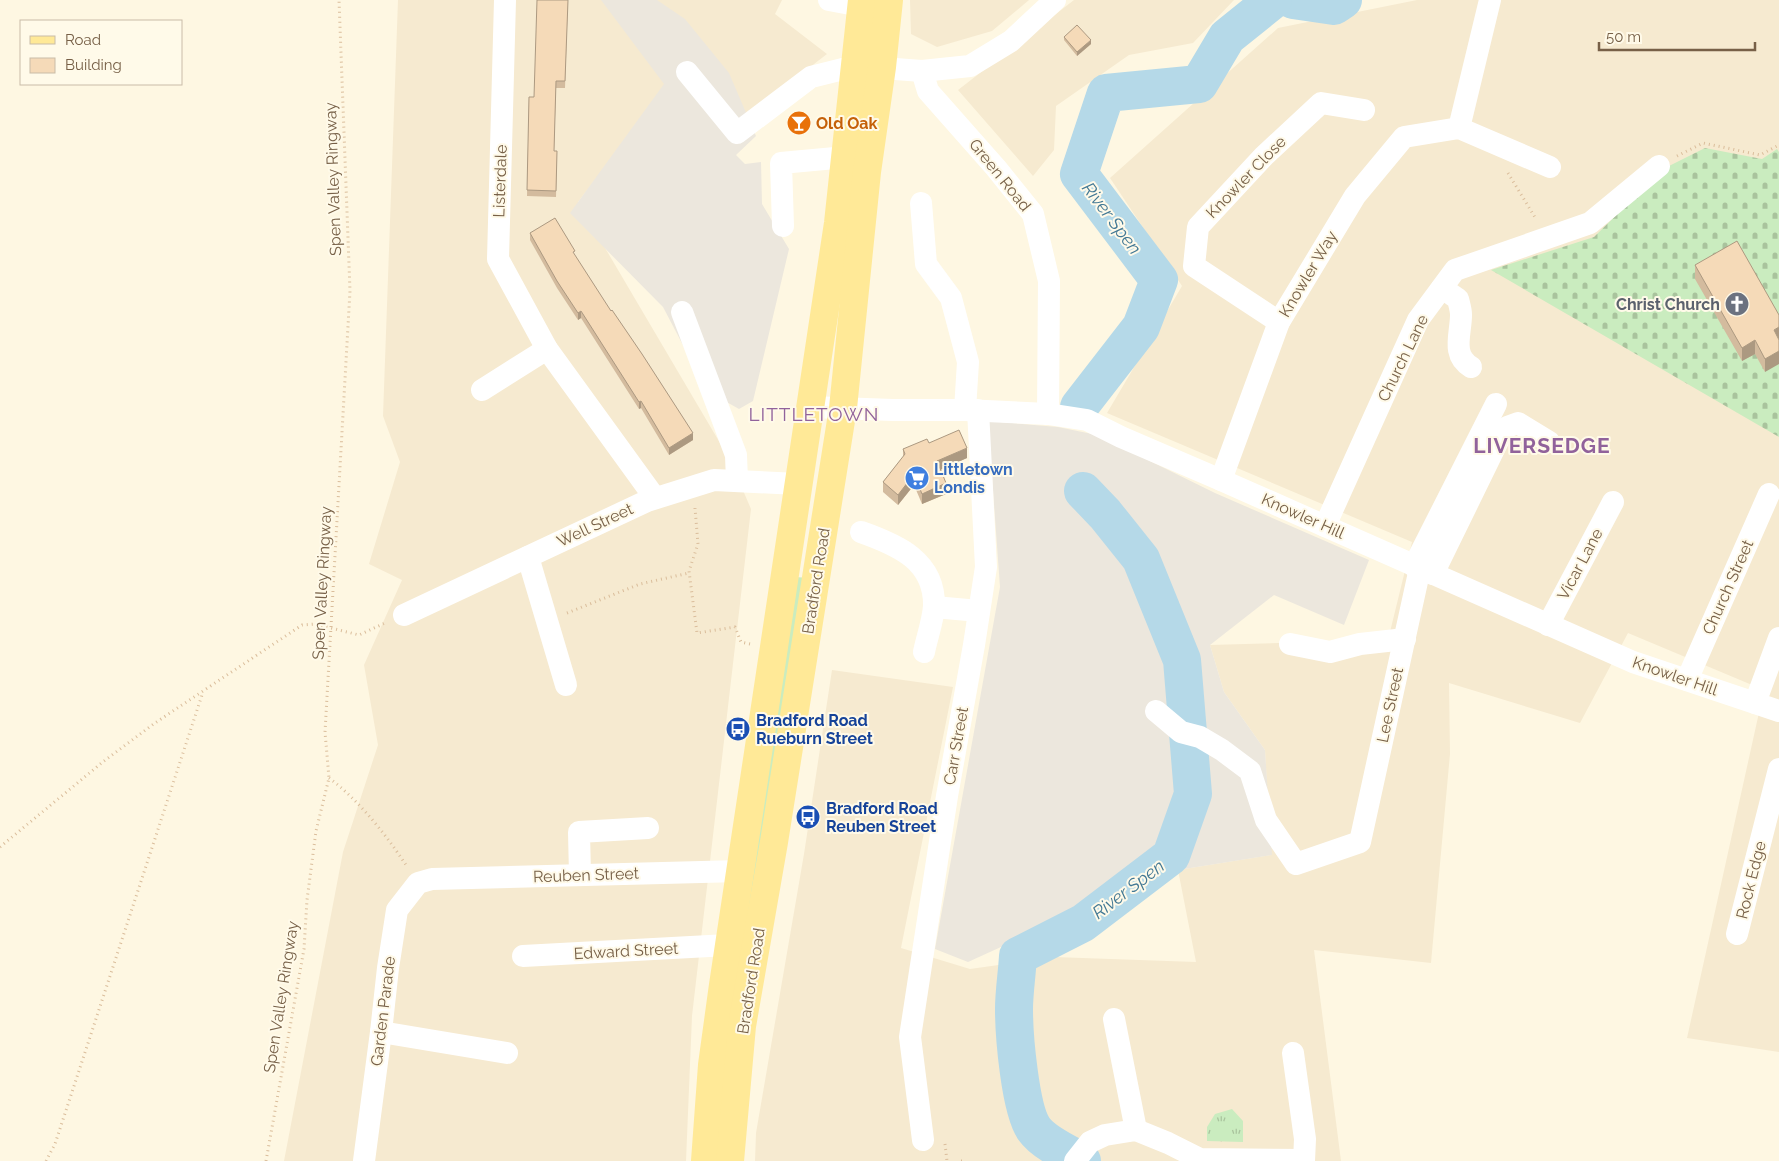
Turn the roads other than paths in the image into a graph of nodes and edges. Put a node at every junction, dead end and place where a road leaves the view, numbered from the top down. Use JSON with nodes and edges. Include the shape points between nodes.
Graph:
{"nodes":[{"id":1,"x":505,"y":0,"type":"edge"},
{"id":2,"x":829,"y":0,"type":"edge"},
{"id":3,"x":1055,"y":0,"type":"edge"},
{"id":4,"x":1490,"y":0,"type":"edge"},
{"id":5,"x":861,"y":3,"type":"edge"},
{"id":6,"x":888,"y":5,"type":"edge"},
{"id":7,"x":868,"y":67,"type":"junction"},
{"id":8,"x":922,"y":71,"type":"junction"},
{"id":9,"x":687,"y":72,"type":"dead end"},
{"id":10,"x":1364,"y":110,"type":"dead end"},
{"id":11,"x":1459,"y":128,"type":"junction"},
{"id":12,"x":846,"y":157,"type":"junction"},
{"id":13,"x":1658,"y":166,"type":"road end"},
{"id":14,"x":1550,"y":167,"type":"dead end"},
{"id":15,"x":921,"y":203,"type":"dead end"},
{"id":16,"x":783,"y":226,"type":"dead end"},
{"id":17,"x":1442,"y":288,"type":"junction"},
{"id":18,"x":682,"y":312,"type":"dead end"},
{"id":19,"x":1279,"y":322,"type":"junction"},
{"id":20,"x":547,"y":349,"type":"junction"},
{"id":21,"x":1471,"y":368,"type":"dead end"},
{"id":22,"x":482,"y":390,"type":"dead end"},
{"id":23,"x":1496,"y":404,"type":"dead end"},
{"id":24,"x":810,"y":407,"type":"junction"},
{"id":25,"x":843,"y":408,"type":"junction"},
{"id":26,"x":972,"y":410,"type":"junction"},
{"id":27,"x":1048,"y":414,"type":"junction"},
{"id":28,"x":1549,"y":442,"type":"dead end"},
{"id":29,"x":1221,"y":480,"type":"junction"},
{"id":30,"x":737,"y":481,"type":"junction"},
{"id":31,"x":798,"y":484,"type":"junction"},
{"id":32,"x":1769,"y":494,"type":"dead end"},
{"id":33,"x":655,"y":498,"type":"junction"},
{"id":34,"x":1613,"y":502,"type":"dead end"},
{"id":35,"x":1325,"y":526,"type":"junction"},
{"id":36,"x":861,"y":532,"type":"dead end"},
{"id":37,"x":528,"y":556,"type":"junction"},
{"id":38,"x":1422,"y":569,"type":"junction"},
{"id":39,"x":934,"y":607,"type":"junction"},
{"id":40,"x":979,"y":611,"type":"junction"},
{"id":41,"x":404,"y":614,"type":"road end"},
{"id":42,"x":1548,"y":625,"type":"junction"},
{"id":43,"x":1404,"y":638,"type":"junction"},
{"id":44,"x":1779,"y":638,"type":"edge"},
{"id":45,"x":1290,"y":644,"type":"dead end"},
{"id":46,"x":924,"y":652,"type":"dead end"},
{"id":47,"x":1687,"y":680,"type":"junction"},
{"id":48,"x":566,"y":685,"type":"dead end"},
{"id":49,"x":1755,"y":703,"type":"junction"},
{"id":50,"x":1156,"y":711,"type":"dead end"},
{"id":51,"x":1779,"y":711,"type":"edge"},
{"id":52,"x":1779,"y":768,"type":"edge"},
{"id":53,"x":648,"y":828,"type":"dead end"},
{"id":54,"x":740,"y":870,"type":"junction"},
{"id":55,"x":580,"y":875,"type":"junction"},
{"id":56,"x":425,"y":881,"type":"joint"},
{"id":57,"x":1737,"y":934,"type":"dead end"},
{"id":58,"x":728,"y":945,"type":"junction"},
{"id":59,"x":523,"y":956,"type":"dead end"},
{"id":60,"x":1114,"y":1019,"type":"dead end"},
{"id":61,"x":381,"y":1032,"type":"junction"},
{"id":62,"x":507,"y":1053,"type":"dead end"},
{"id":63,"x":1294,"y":1053,"type":"dead end"},
{"id":64,"x":1136,"y":1130,"type":"junction"},
{"id":65,"x":924,"y":1140,"type":"dead end"},
{"id":66,"x":1304,"y":1153,"type":"edge"},
{"id":67,"x":1079,"y":1156,"type":"edge"},
{"id":68,"x":364,"y":1161,"type":"edge"},
{"id":69,"x":705,"y":1161,"type":"edge"},
{"id":70,"x":730,"y":1161,"type":"edge"}],
"edges":[{"from":1,"to":20,"type":"street","name":"Listerdale","via":[[498,260]]},
{"from":2,"to":5,"type":"street"},
{"from":3,"to":8,"type":"street","via":[[1011,41],[970,66]]},
{"from":4,"to":11,"type":"street"},
{"from":5,"to":6,"type":"street"},
{"from":5,"to":7,"type":"main road","name":"Bradford Road"},
{"from":6,"to":7,"type":"main road","name":"Bradford Road"},
{"from":7,"to":8,"type":"street"},
{"from":7,"to":9,"type":"street","via":[[811,77],[737,133]]},
{"from":7,"to":12,"type":"main road","name":"Bradford Road"},
{"from":7,"to":25,"type":"main road","name":"Bradford Road","via":[[867,172]]},
{"from":8,"to":27,"type":"street","name":"Green Road","via":[[928,91],[1033,214],[1049,281]]},
{"from":10,"to":19,"type":"street","name":"Knowler Close","via":[[1321,103],[1264,156],[1198,227],[1194,266]]},
{"from":11,"to":14,"type":"street"},
{"from":11,"to":19,"type":"street","name":"Knowler Way","via":[[1404,137],[1355,196]]},
{"from":12,"to":16,"type":"street","via":[[781,163]]},
{"from":12,"to":24,"type":"main road","name":"Bradford Road"},
{"from":13,"to":17,"type":"street","name":"Church Lane","via":[[1590,223],[1455,270]]},
{"from":15,"to":26,"type":"street","name":"Carr Street","via":[[926,264],[951,298],[968,362]]},
{"from":17,"to":21,"type":"street","via":[[1458,299],[1461,313],[1459,354]]},
{"from":17,"to":35,"type":"street","name":"Church Lane","via":[[1418,320]]},
{"from":18,"to":30,"type":"street","via":[[736,455]]},
{"from":19,"to":29,"type":"street","name":"Knowler Way"},
{"from":20,"to":22,"type":"street"},
{"from":20,"to":33,"type":"street","name":"Listerdale"},
{"from":23,"to":38,"type":"street"},
{"from":24,"to":25,"type":"street","name":"Knowler Hill"},
{"from":24,"to":31,"type":"main road","name":"Bradford Road"},
{"from":25,"to":26,"type":"street","name":"Knowler Hill"},
{"from":25,"to":70,"type":"main road","name":"Bradford Road","via":[[742,1026]]},
{"from":26,"to":27,"type":"street","name":"Knowler Hill"},
{"from":26,"to":40,"type":"street","name":"Carr Street","via":[[986,567]]},
{"from":27,"to":29,"type":"street","name":"Knowler Hill","via":[[1087,420]]},
{"from":28,"to":38,"type":"street","via":[[1518,423],[1507,427]]},
{"from":29,"to":35,"type":"street","name":"Knowler Hill"},
{"from":30,"to":31,"type":"street","name":"Well Street"},
{"from":30,"to":33,"type":"street","name":"Well Street","via":[[714,480]]},
{"from":31,"to":54,"type":"main road","name":"Bradford Road"},
{"from":32,"to":47,"type":"street","name":"Church Street"},
{"from":33,"to":37,"type":"street","name":"Well Street"},
{"from":34,"to":42,"type":"street","name":"Vicar Lane"},
{"from":35,"to":38,"type":"street","name":"Knowler Hill"},
{"from":36,"to":39,"type":"street","via":[[888,542],[925,569],[931,582]]},
{"from":37,"to":41,"type":"street","name":"Well Street"},
{"from":37,"to":48,"type":"street"},
{"from":38,"to":42,"type":"street","name":"Knowler Hill"},
{"from":38,"to":43,"type":"street","name":"Lee Street"},
{"from":39,"to":40,"type":"street"},
{"from":39,"to":46,"type":"street"},
{"from":40,"to":65,"type":"street","name":"Carr Street","via":[[910,1037]]},
{"from":42,"to":47,"type":"street","name":"Knowler Hill","via":[[1633,662]]},
{"from":43,"to":45,"type":"street","via":[[1330,652]]},
{"from":43,"to":50,"type":"street","name":"Lee Street","via":[[1360,842],[1296,864],[1266,820],[1250,771],[1222,750],[1190,735]]},
{"from":44,"to":49,"type":"street"},
{"from":47,"to":49,"type":"street","name":"Knowler Hill"},
{"from":49,"to":51,"type":"street","name":"Knowler Hill"},
{"from":52,"to":57,"type":"street","name":"Rock Edge"},
{"from":53,"to":55,"type":"street","via":[[578,832]]},
{"from":54,"to":55,"type":"street","name":"Reuben Street"},
{"from":54,"to":58,"type":"main road","name":"Bradford Road"},
{"from":55,"to":56,"type":"street","name":"Reuben Street"},
{"from":56,"to":61,"type":"street","name":"Garden Parade","via":[[397,910]]},
{"from":58,"to":59,"type":"street","name":"Edward Street"},
{"from":58,"to":69,"type":"main road","name":"Bradford Road","via":[[712,1065]]},
{"from":60,"to":64,"type":"street"},
{"from":61,"to":62,"type":"street"},
{"from":61,"to":68,"type":"street","name":"Garden Parade"},
{"from":63,"to":66,"type":"street"},
{"from":64,"to":66,"type":"street","via":[[1200,1159]]},
{"from":64,"to":67,"type":"street","via":[[1105,1135],[1090,1142]]}]}
